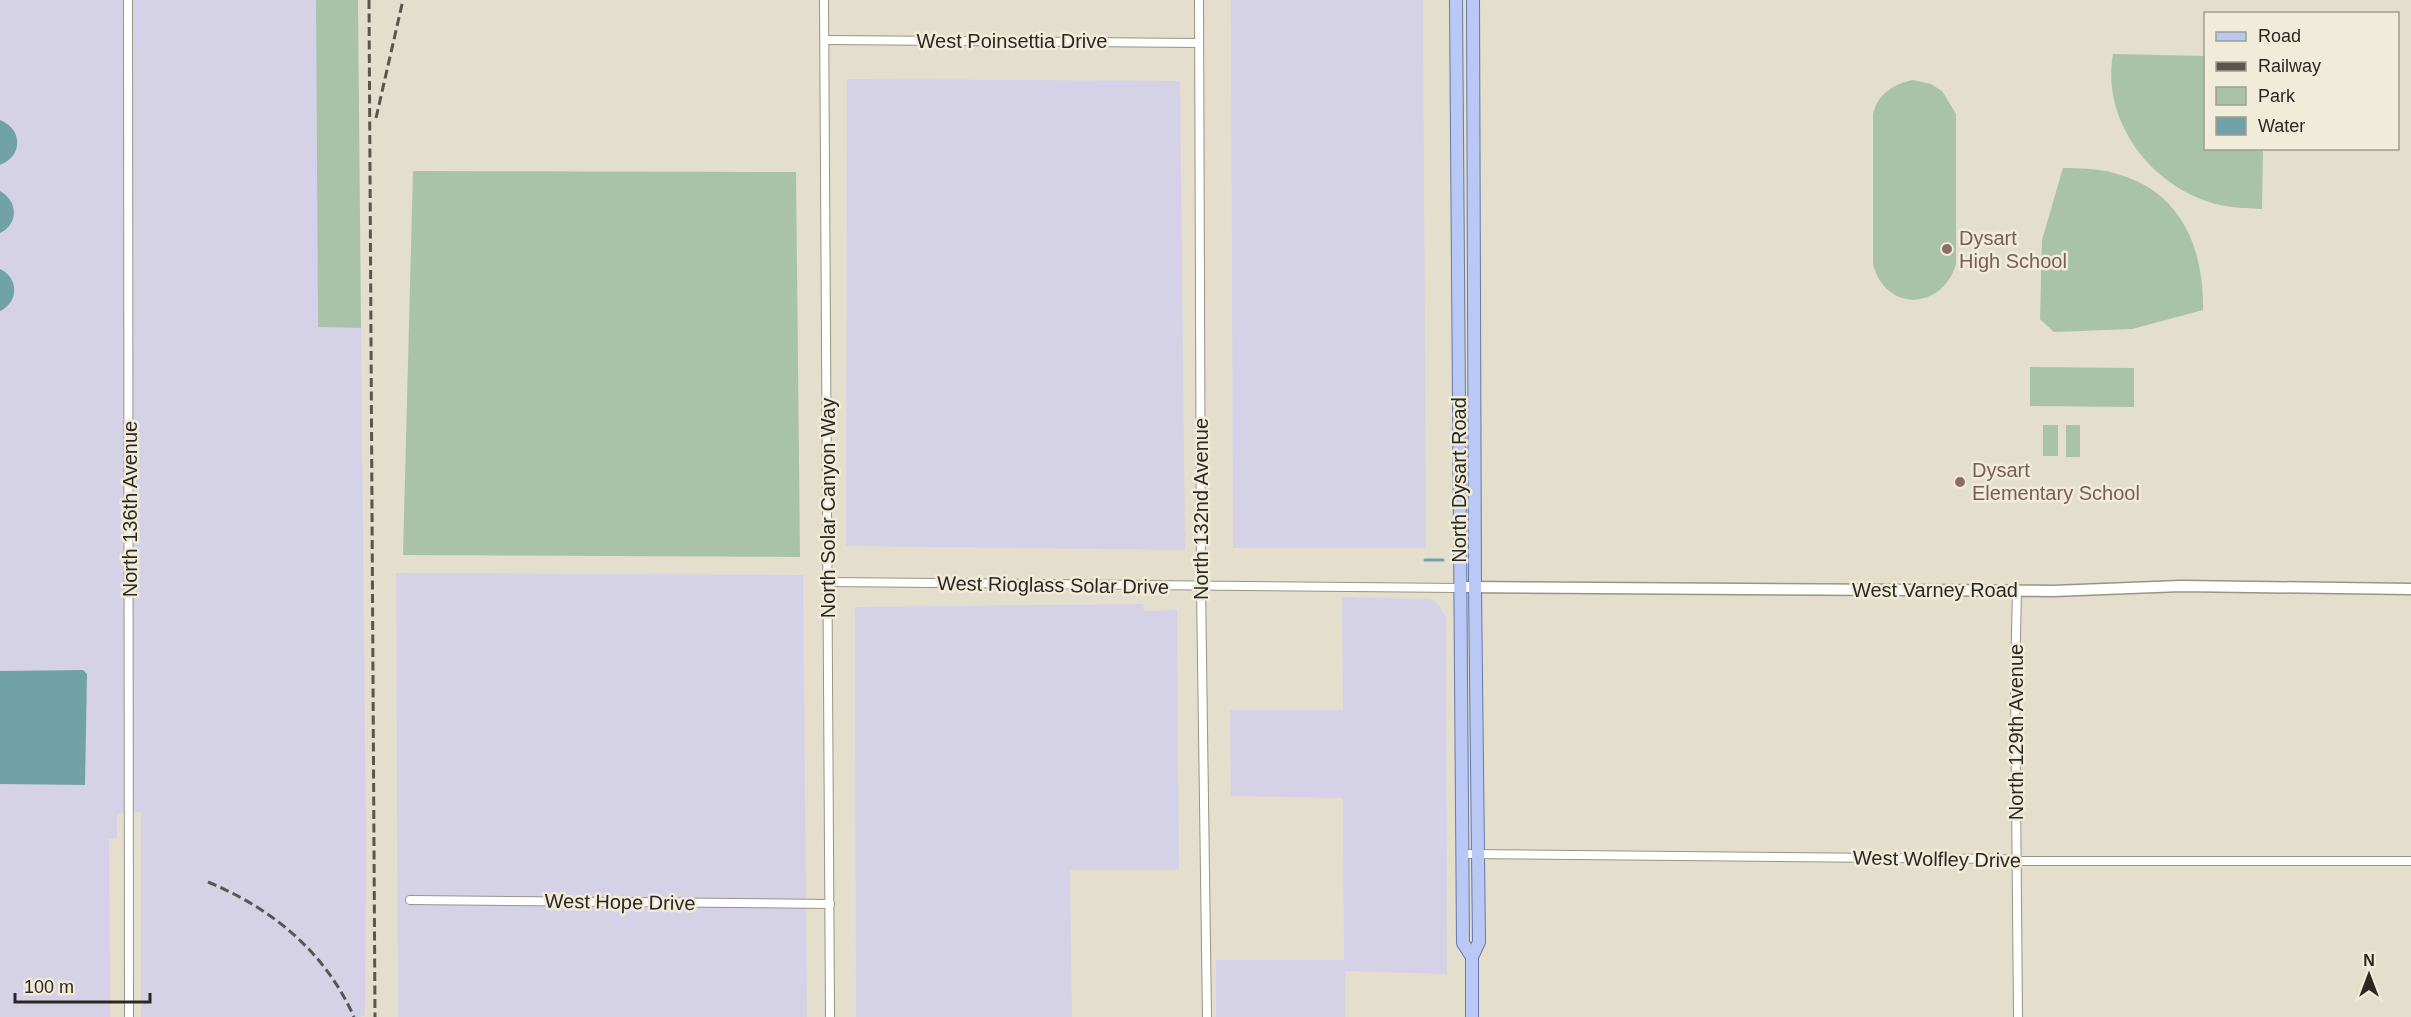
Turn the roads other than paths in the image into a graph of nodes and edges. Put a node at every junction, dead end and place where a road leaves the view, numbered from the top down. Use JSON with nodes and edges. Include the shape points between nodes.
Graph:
{"nodes":[{"id":1,"x":128,"y":0,"type":"edge"},
{"id":2,"x":824,"y":0,"type":"edge"},
{"id":3,"x":1199,"y":0,"type":"edge"},
{"id":4,"x":1456,"y":0,"type":"edge"},
{"id":5,"x":1473,"y":0,"type":"edge"},
{"id":6,"x":825,"y":40,"type":"junction"},
{"id":7,"x":1199,"y":43,"type":"junction"},
{"id":8,"x":828,"y":582,"type":"junction"},
{"id":9,"x":1201,"y":586,"type":"junction"},
{"id":10,"x":1475,"y":587,"type":"junction"},
{"id":11,"x":1459,"y":588,"type":"junction"},
{"id":12,"x":2411,"y":589,"type":"edge"},
{"id":13,"x":2017,"y":591,"type":"junction"},
{"id":14,"x":1462,"y":854,"type":"junction"},
{"id":15,"x":1478,"y":854,"type":"junction"},
{"id":16,"x":2016,"y":861,"type":"junction"},
{"id":17,"x":2411,"y":861,"type":"edge"},
{"id":18,"x":410,"y":900,"type":"dead end"},
{"id":19,"x":830,"y":904,"type":"junction"},
{"id":20,"x":1472,"y":957,"type":"junction"},
{"id":21,"x":129,"y":1017,"type":"edge"},
{"id":22,"x":830,"y":1017,"type":"edge"},
{"id":23,"x":1207,"y":1017,"type":"edge"},
{"id":24,"x":1472,"y":1017,"type":"edge"},
{"id":25,"x":2018,"y":1017,"type":"edge"}],
"edges":[{"from":1,"to":21,"type":"street","name":"North 136th Avenue"},
{"from":2,"to":6,"type":"street","name":"North Solar Canyon Way"},
{"from":3,"to":7,"type":"street","name":"North 132nd Avenue"},
{"from":4,"to":11,"type":"main road","name":"North Dysart Road"},
{"from":5,"to":10,"type":"main road","name":"North Dysart Road"},
{"from":6,"to":7,"type":"street","name":"West Poinsettia Drive"},
{"from":6,"to":8,"type":"street","name":"North Solar Canyon Way"},
{"from":7,"to":9,"type":"street","name":"North 132nd Avenue"},
{"from":8,"to":9,"type":"street","name":"West Rioglass Solar Drive"},
{"from":8,"to":19,"type":"street","name":"North Solar Canyon Way"},
{"from":9,"to":11,"type":"street","name":"West Rioglass Solar Drive"},
{"from":9,"to":23,"type":"street","name":"North 132nd Avenue"},
{"from":10,"to":11,"type":"street","name":"West Varney Road"},
{"from":10,"to":13,"type":"street","name":"West Varney Road"},
{"from":10,"to":15,"type":"main road","name":"North Dysart Road"},
{"from":11,"to":14,"type":"main road","name":"North Dysart Road"},
{"from":12,"to":13,"type":"street","name":"West Varney Road","via":[[2181,586]]},
{"from":13,"to":16,"type":"street","name":"North 129th Avenue"},
{"from":14,"to":15,"type":"street","name":"West Wolfley Drive"},
{"from":14,"to":20,"type":"main road","name":"North Dysart Road","via":[[1463,943]]},
{"from":15,"to":16,"type":"street","name":"West Wolfley Drive"},
{"from":15,"to":20,"type":"main road","name":"North Dysart Road","via":[[1479,942]]},
{"from":16,"to":17,"type":"street","name":"West Wolfley Drive"},
{"from":16,"to":25,"type":"street","name":"North 129th Avenue"},
{"from":18,"to":19,"type":"street","name":"West Hope Drive"},
{"from":19,"to":22,"type":"street","name":"North Solar Canyon Way"},
{"from":20,"to":24,"type":"main road","name":"North Dysart Road"}]}
